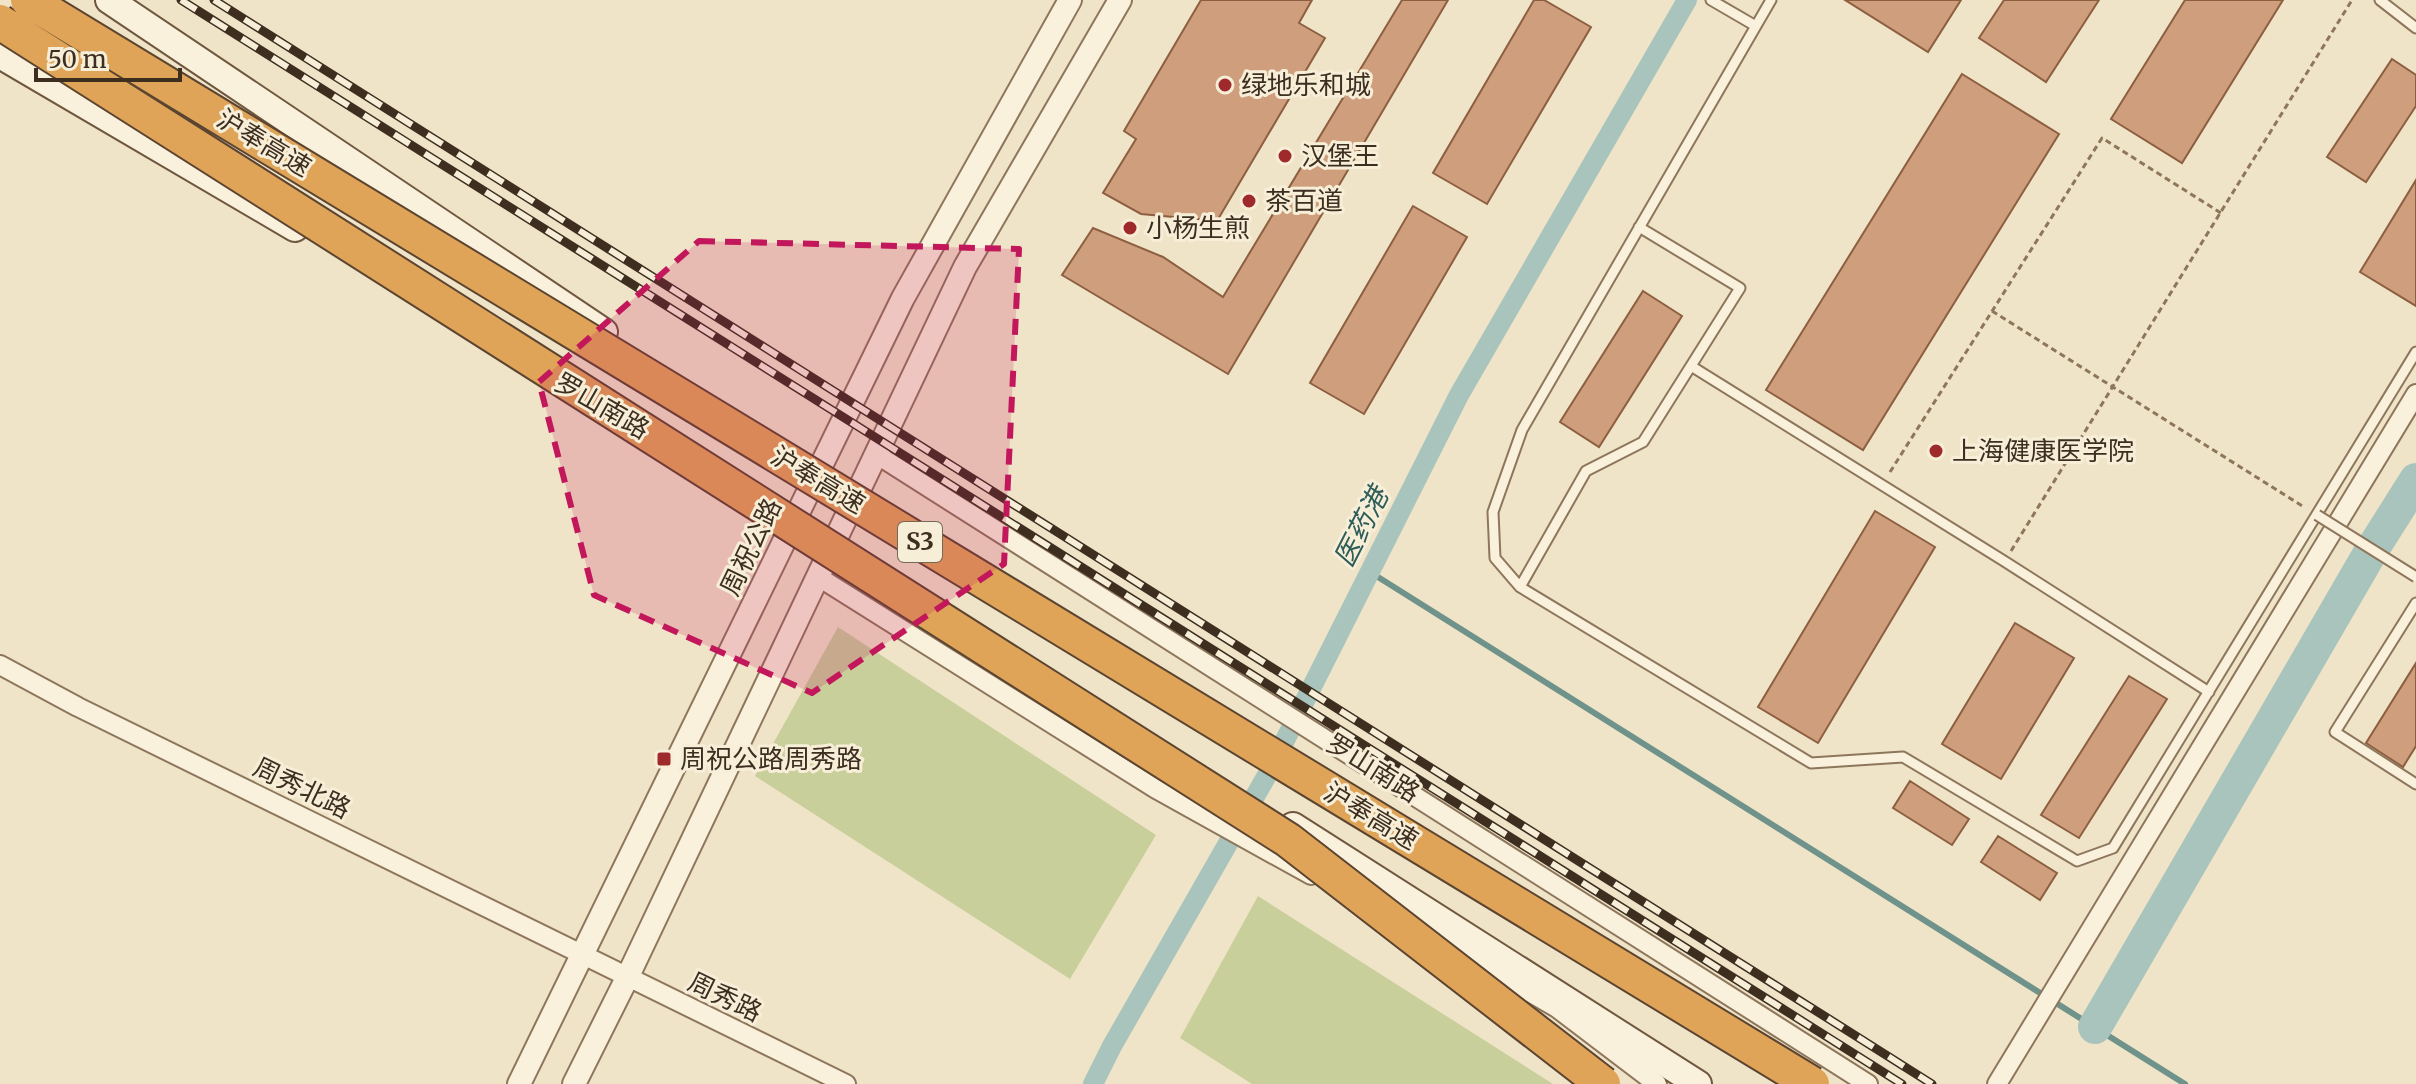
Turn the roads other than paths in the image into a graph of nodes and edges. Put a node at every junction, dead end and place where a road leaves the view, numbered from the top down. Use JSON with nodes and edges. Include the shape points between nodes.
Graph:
{"nodes":[{"id":1,"x":28,"y":0,"type":"edge"},
{"id":2,"x":109,"y":0,"type":"edge"},
{"id":3,"x":1070,"y":0,"type":"edge"},
{"id":4,"x":1120,"y":0,"type":"edge"},
{"id":5,"x":1711,"y":0,"type":"edge"},
{"id":6,"x":1771,"y":0,"type":"edge"},
{"id":7,"x":2380,"y":0,"type":"edge"},
{"id":8,"x":0,"y":22,"type":"edge"},
{"id":9,"x":1754,"y":25,"type":"junction"},
{"id":10,"x":2416,"y":28,"type":"edge"},
{"id":11,"x":0,"y":55,"type":"edge"},
{"id":12,"x":1639,"y":227,"type":"junction"},
{"id":13,"x":2416,"y":352,"type":"edge"},
{"id":14,"x":1691,"y":366,"type":"junction"},
{"id":15,"x":2416,"y":394,"type":"edge"},
{"id":16,"x":876,"y":454,"type":"junction"},
{"id":17,"x":817,"y":475,"type":"junction"},
{"id":18,"x":855,"y":499,"type":"junction"},
{"id":19,"x":2317,"y":515,"type":"junction"},
{"id":20,"x":796,"y":517,"type":"junction"},
{"id":21,"x":835,"y":540,"type":"junction"},
{"id":22,"x":817,"y":576,"type":"junction"},
{"id":23,"x":2416,"y":577,"type":"edge"},
{"id":24,"x":1520,"y":587,"type":"junction"},
{"id":25,"x":2416,"y":603,"type":"edge"},
{"id":26,"x":0,"y":665,"type":"edge"},
{"id":27,"x":2209,"y":692,"type":"junction"},
{"id":28,"x":2416,"y":784,"type":"edge"},
{"id":29,"x":582,"y":956,"type":"junction"},
{"id":30,"x":627,"y":978,"type":"junction"},
{"id":31,"x":519,"y":1084,"type":"edge"},
{"id":32,"x":574,"y":1084,"type":"edge"},
{"id":33,"x":846,"y":1084,"type":"edge"},
{"id":34,"x":1603,"y":1084,"type":"edge"},
{"id":35,"x":1657,"y":1084,"type":"edge"},
{"id":36,"x":1698,"y":1084,"type":"edge"},
{"id":37,"x":1785,"y":1084,"type":"edge"},
{"id":38,"x":1812,"y":1084,"type":"edge"},
{"id":39,"x":1868,"y":1084,"type":"edge"},
{"id":40,"x":1997,"y":1084,"type":"edge"}],
"edges":[{"from":1,"to":38,"type":"highway","name":"沪奉高速","number":"S3","bridge":true},
{"from":2,"to":17,"type":"main road"},
{"from":3,"to":17,"type":"street","name":"周祝公路","via":[[903,298]]},
{"from":4,"to":16,"type":"street","via":[[965,267]]},
{"from":5,"to":9,"type":"lane"},
{"from":6,"to":9,"type":"lane"},
{"from":7,"to":10,"type":"lane"},
{"from":8,"to":34,"type":"highway","name":"沪奉高速","number":"S3","bridge":true,"via":[[1288,840]]},
{"from":9,"to":12,"type":"lane"},
{"from":11,"to":20,"type":"main road","name":"罗山南路"},
{"from":12,"to":14,"type":"lane","via":[[1740,288]]},
{"from":12,"to":24,"type":"lane","via":[[1522,430],[1493,512],[1495,558]]},
{"from":13,"to":19,"type":"lane"},
{"from":14,"to":24,"type":"lane","via":[[1643,442],[1586,471]]},
{"from":14,"to":27,"type":"lane"},
{"from":15,"to":40,"type":"street"},
{"from":16,"to":18,"type":"street"},
{"from":16,"to":39,"type":"street","name":"罗山南路"},
{"from":17,"to":18,"type":"main road"},
{"from":17,"to":20,"type":"street","name":"周祝公路"},
{"from":18,"to":21,"type":"street"},
{"from":18,"to":37,"type":"main road","name":"罗山南路","bridge":true},
{"from":19,"to":23,"type":"lane","bridge":true},
{"from":19,"to":27,"type":"lane"},
{"from":20,"to":21,"type":"main road","name":"罗山南路"},
{"from":20,"to":29,"type":"street","name":"周祝公路"},
{"from":21,"to":22,"type":"street"},
{"from":21,"to":36,"type":"main road","name":"罗山南路"},
{"from":22,"to":30,"type":"street"},
{"from":22,"to":35,"type":"street","via":[[1180,802],[1557,1008]]},
{"from":24,"to":27,"type":"lane","via":[[1811,763],[1903,757],[2077,861],[2113,848]]},
{"from":25,"to":28,"type":"lane","via":[[2335,732]]},
{"from":26,"to":29,"type":"street","name":"周秀北路"},
{"from":29,"to":30,"type":"street","name":"周秀路"},
{"from":29,"to":31,"type":"street","name":"周祝公路"},
{"from":30,"to":32,"type":"street"},
{"from":30,"to":33,"type":"street","name":"周秀路"}]}
